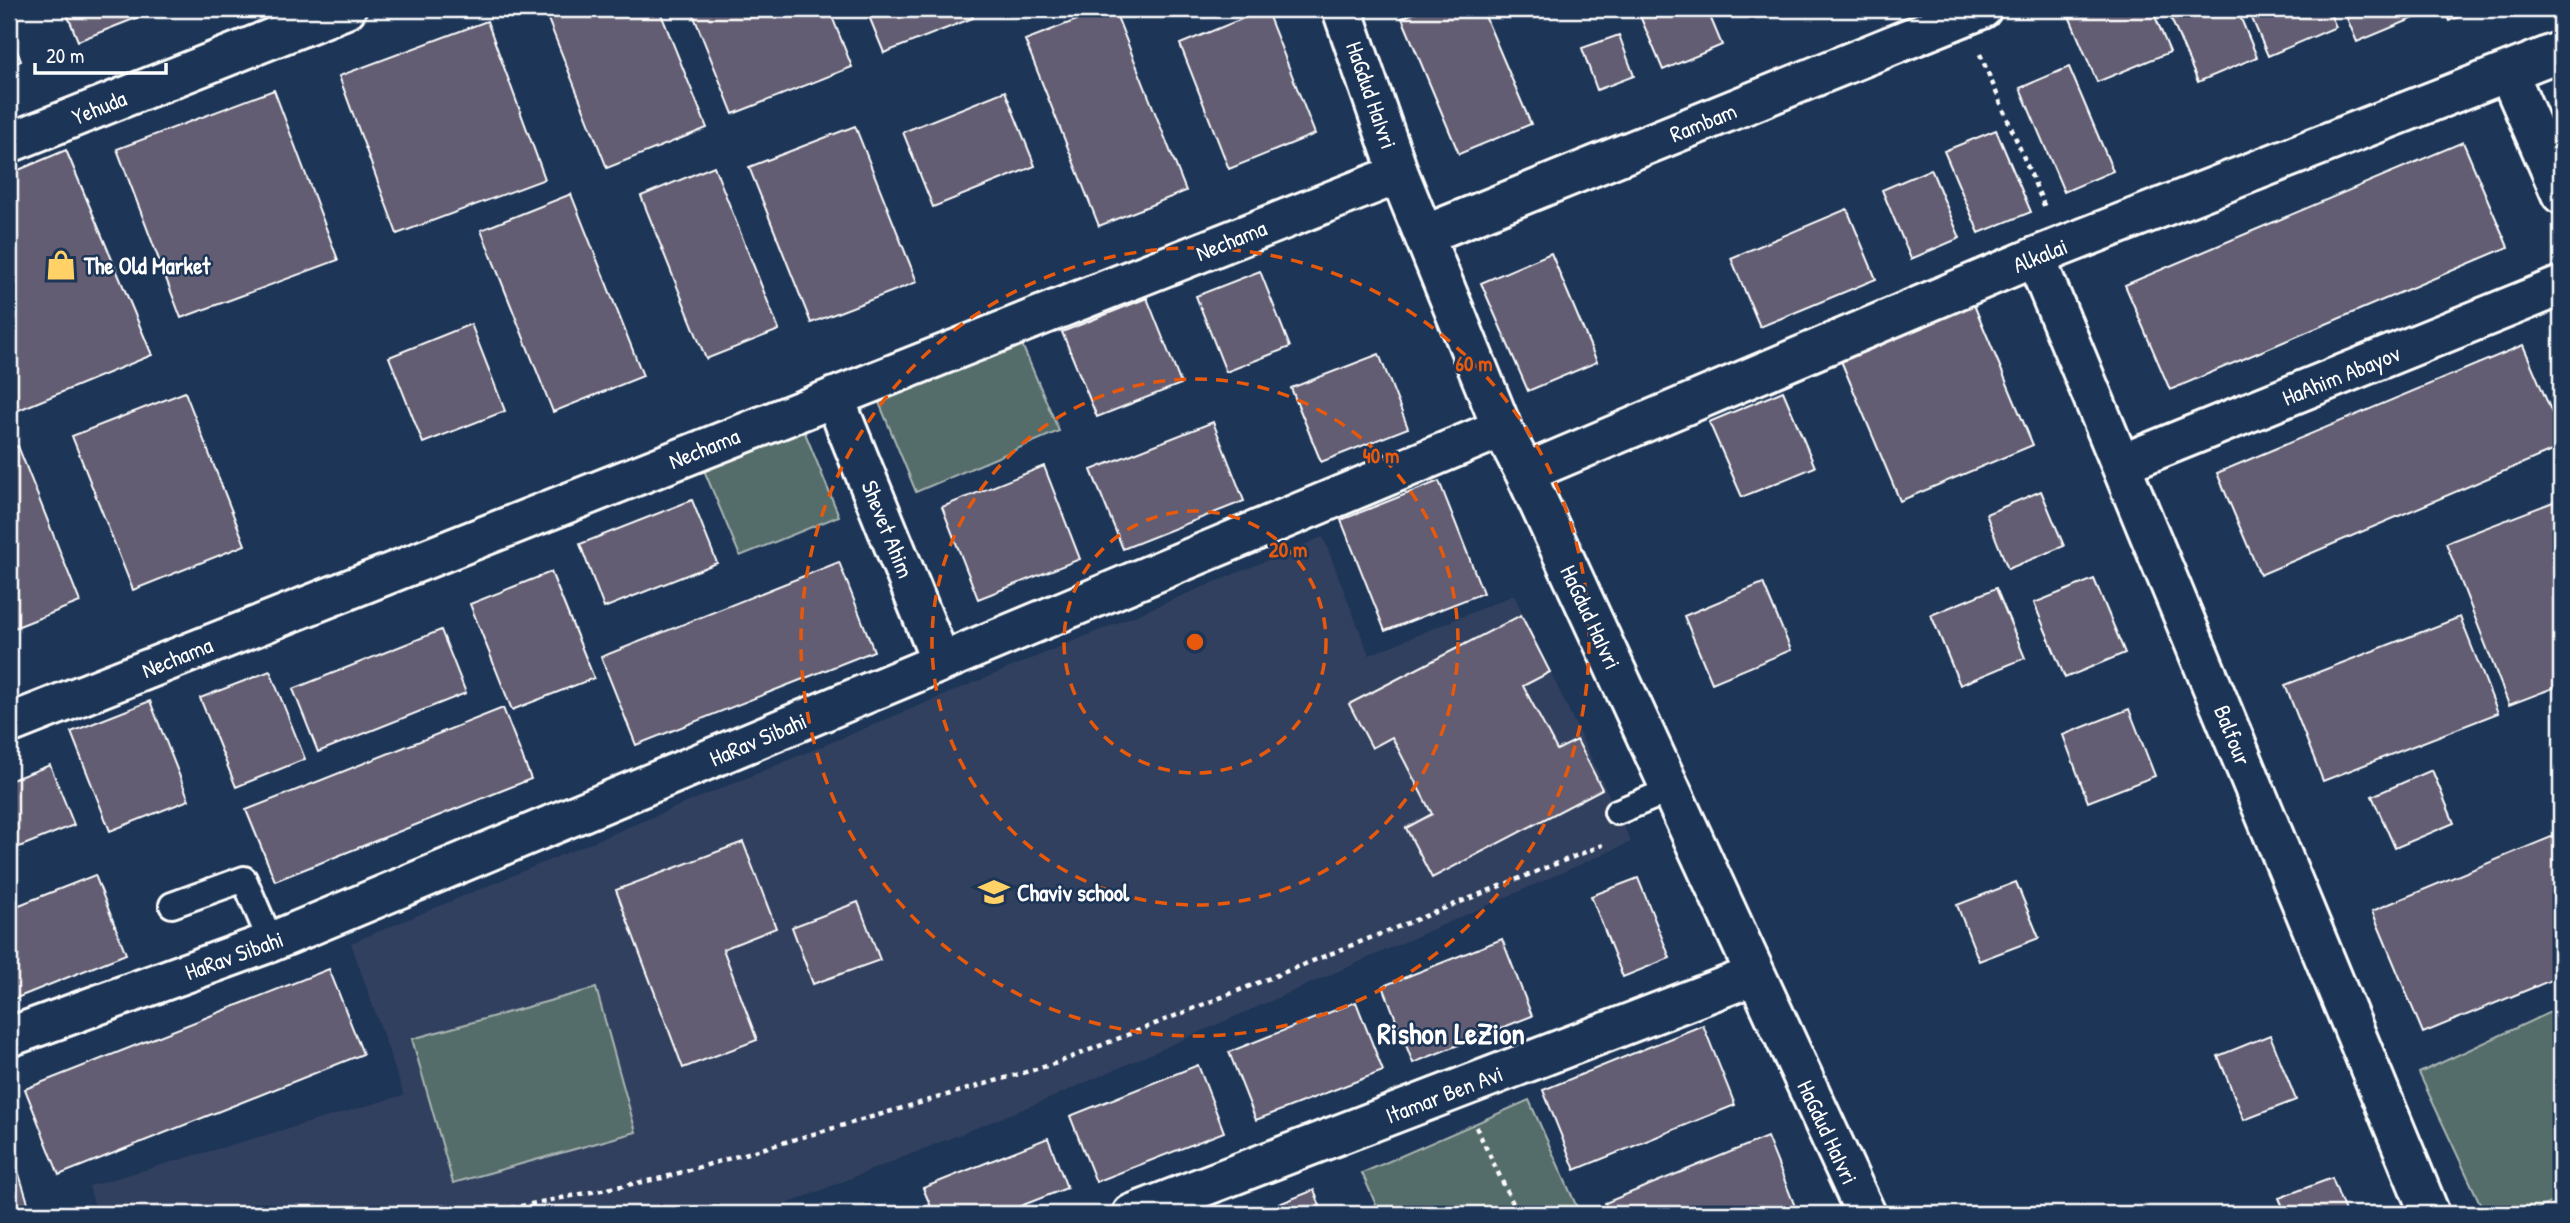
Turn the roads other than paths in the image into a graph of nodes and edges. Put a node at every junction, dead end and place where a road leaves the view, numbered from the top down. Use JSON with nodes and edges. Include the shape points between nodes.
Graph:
{"nodes":[{"id":1,"x":346,"y":9,"type":"edge"},
{"id":2,"x":1342,"y":9,"type":"edge"},
{"id":3,"x":1973,"y":12,"type":"edge"},
{"id":4,"x":2561,"y":51,"type":"edge"},
{"id":5,"x":2508,"y":72,"type":"junction"},
{"id":6,"x":9,"y":143,"type":"edge"},
{"id":7,"x":1399,"y":174,"type":"junction"},
{"id":8,"x":2561,"y":194,"type":"edge"},
{"id":9,"x":1424,"y":235,"type":"junction"},
{"id":10,"x":2048,"y":252,"type":"junction"},
{"id":11,"x":2561,"y":286,"type":"edge"},
{"id":12,"x":834,"y":397,"type":"junction"},
{"id":13,"x":1502,"y":428,"type":"junction"},
{"id":14,"x":2121,"y":464,"type":"junction"},
{"id":15,"x":1525,"y":473,"type":"junction"},
{"id":16,"x":941,"y":662,"type":"junction"},
{"id":17,"x":9,"y":724,"type":"edge"},
{"id":18,"x":1670,"y":790,"type":"junction"},
{"id":19,"x":1617,"y":812,"type":"dead end"},
{"id":20,"x":172,"y":905,"type":"dead end"},
{"id":21,"x":271,"y":942,"type":"junction"},
{"id":22,"x":1755,"y":975,"type":"junction"},
{"id":23,"x":9,"y":1037,"type":"edge"},
{"id":24,"x":1132,"y":1214,"type":"edge"},
{"id":25,"x":1866,"y":1214,"type":"edge"},
{"id":26,"x":2430,"y":1214,"type":"edge"}],
"edges":[{"from":1,"to":6,"type":"street","name":"Yehuda"},
{"from":2,"to":7,"type":"street","name":"HaGdud HaIvri"},
{"from":3,"to":9,"type":"street","name":"Rambam"},
{"from":4,"to":5,"type":"street","name":"Alkalai"},
{"from":5,"to":8,"type":"street"},
{"from":5,"to":10,"type":"street","name":"Alkalai"},
{"from":7,"to":9,"type":"street","name":"HaGdud HaIvri"},
{"from":7,"to":12,"type":"street","name":"Nechama"},
{"from":9,"to":13,"type":"street","name":"HaGdud HaIvri"},
{"from":10,"to":14,"type":"street","name":"Balfour"},
{"from":10,"to":15,"type":"street","name":"Alkalai"},
{"from":11,"to":14,"type":"street","name":"HaAhim Abayov"},
{"from":12,"to":16,"type":"street","name":"Shevet Ahim"},
{"from":12,"to":17,"type":"street","name":"Nechama"},
{"from":13,"to":15,"type":"street","name":"HaGdud HaIvri"},
{"from":13,"to":16,"type":"street","name":"HaRav Sibahi"},
{"from":14,"to":26,"type":"street","name":"Balfour"},
{"from":15,"to":18,"type":"street","name":"HaGdud HaIvri"},
{"from":16,"to":21,"type":"street","name":"HaRav Sibahi"},
{"from":18,"to":19,"type":"lane"},
{"from":18,"to":22,"type":"street","name":"HaGdud HaIvri"},
{"from":20,"to":21,"type":"lane","via":[[244,879]]},
{"from":21,"to":23,"type":"street","name":"HaRav Sibahi"},
{"from":22,"to":24,"type":"street","name":"Itamar Ben Avi"},
{"from":22,"to":25,"type":"street","name":"HaGdud HaIvri"}]}
